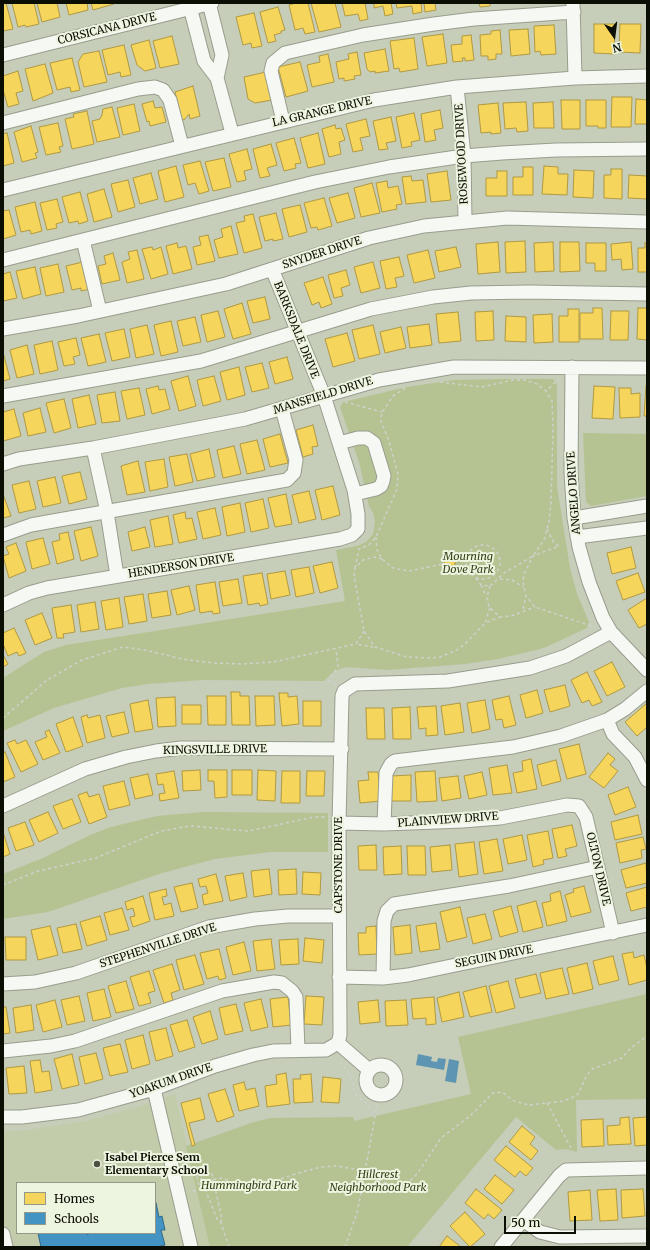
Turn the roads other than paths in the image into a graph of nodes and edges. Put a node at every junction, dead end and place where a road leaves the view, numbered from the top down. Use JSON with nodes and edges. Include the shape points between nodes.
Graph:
{"nodes":[{"id":1,"x":210,"y":3,"type":"edge"},
{"id":2,"x":189,"y":6,"type":"edge"},
{"id":3,"x":573,"y":8,"type":"edge"},
{"id":4,"x":3,"y":55,"type":"edge"},
{"id":5,"x":647,"y":76,"type":"edge"},
{"id":6,"x":217,"y":78,"type":"junction"},
{"id":7,"x":575,"y":78,"type":"junction"},
{"id":8,"x":457,"y":87,"type":"junction"},
{"id":9,"x":283,"y":121,"type":"junction"},
{"id":10,"x":3,"y":123,"type":"edge"},
{"id":11,"x":232,"y":133,"type":"junction"},
{"id":12,"x":182,"y":146,"type":"junction"},
{"id":13,"x":647,"y":149,"type":"edge"},
{"id":14,"x":464,"y":156,"type":"junction"},
{"id":15,"x":3,"y":190,"type":"edge"},
{"id":16,"x":465,"y":221,"type":"junction"},
{"id":17,"x":647,"y":222,"type":"edge"},
{"id":18,"x":83,"y":240,"type":"junction"},
{"id":19,"x":3,"y":260,"type":"edge"},
{"id":20,"x":272,"y":269,"type":"junction"},
{"id":21,"x":647,"y":294,"type":"edge"},
{"id":22,"x":100,"y":311,"type":"junction"},
{"id":23,"x":3,"y":329,"type":"edge"},
{"id":24,"x":296,"y":333,"type":"junction"},
{"id":25,"x":572,"y":367,"type":"junction"},
{"id":26,"x":647,"y":368,"type":"edge"},
{"id":27,"x":3,"y":396,"type":"edge"},
{"id":28,"x":324,"y":396,"type":"junction"},
{"id":29,"x":282,"y":409,"type":"junction"},
{"id":30,"x":339,"y":443,"type":"junction"},
{"id":31,"x":93,"y":448,"type":"junction"},
{"id":32,"x":3,"y":464,"type":"edge"},
{"id":33,"x":355,"y":494,"type":"junction"},
{"id":34,"x":647,"y":506,"type":"edge"},
{"id":35,"x":107,"y":512,"type":"junction"},
{"id":36,"x":574,"y":518,"type":"junction"},
{"id":37,"x":647,"y":528,"type":"edge"},
{"id":38,"x":358,"y":529,"type":"joint"},
{"id":39,"x":3,"y":535,"type":"edge"},
{"id":40,"x":577,"y":537,"type":"junction"},
{"id":41,"x":117,"y":576,"type":"junction"},
{"id":42,"x":3,"y":605,"type":"edge"},
{"id":43,"x":611,"y":632,"type":"junction"},
{"id":44,"x":647,"y":670,"type":"edge"},
{"id":45,"x":647,"y":691,"type":"edge"},
{"id":46,"x":607,"y":720,"type":"junction"},
{"id":47,"x":342,"y":748,"type":"junction"},
{"id":48,"x":647,"y":780,"type":"edge"},
{"id":49,"x":3,"y":806,"type":"edge"},
{"id":50,"x":579,"y":806,"type":"joint"},
{"id":51,"x":335,"y":820,"type":"junction"},
{"id":52,"x":384,"y":824,"type":"junction"},
{"id":53,"x":598,"y":867,"type":"junction"},
{"id":54,"x":339,"y":916,"type":"junction"},
{"id":55,"x":647,"y":925,"type":"edge"},
{"id":56,"x":613,"y":933,"type":"junction"},
{"id":57,"x":339,"y":977,"type":"junction"},
{"id":58,"x":383,"y":978,"type":"junction"},
{"id":59,"x":3,"y":984,"type":"edge"},
{"id":60,"x":338,"y":1043,"type":"junction"},
{"id":61,"x":298,"y":1050,"type":"junction"},
{"id":62,"x":3,"y":1051,"type":"edge"},
{"id":63,"x":369,"y":1070,"type":"junction"},
{"id":64,"x":154,"y":1089,"type":"junction"},
{"id":65,"x":3,"y":1117,"type":"edge"},
{"id":66,"x":647,"y":1168,"type":"edge"},
{"id":67,"x":523,"y":1220,"type":"junction"},
{"id":68,"x":3,"y":1234,"type":"edge"},
{"id":69,"x":647,"y":1236,"type":"edge"},
{"id":70,"x":6,"y":1247,"type":"edge"},
{"id":71,"x":191,"y":1247,"type":"edge"},
{"id":72,"x":501,"y":1247,"type":"edge"}],
"edges":[{"from":1,"to":2,"type":"street","name":"CORSICANA DRIVE"},
{"from":1,"to":6,"type":"street","via":[[222,55]]},
{"from":2,"to":4,"type":"street","name":"CORSICANA DRIVE"},
{"from":2,"to":6,"type":"street","via":[[204,61]]},
{"from":3,"to":7,"type":"street"},
{"from":3,"to":9,"type":"street","via":[[363,35],[285,54],[273,63],[271,71]]},
{"from":5,"to":7,"type":"street","name":"LA GRANGE DRIVE"},
{"from":6,"to":11,"type":"street"},
{"from":7,"to":8,"type":"street","name":"LA GRANGE DRIVE"},
{"from":8,"to":9,"type":"street","name":"LA GRANGE DRIVE","via":[[374,100]]},
{"from":8,"to":14,"type":"street","name":"ROSEWOOD DRIVE"},
{"from":9,"to":11,"type":"street","name":"LA GRANGE DRIVE"},
{"from":10,"to":12,"type":"street","via":[[138,89],[156,88],[163,90],[170,100]]},
{"from":11,"to":12,"type":"street","name":"LA GRANGE DRIVE"},
{"from":12,"to":15,"type":"street","name":"LA GRANGE DRIVE"},
{"from":13,"to":14,"type":"street","via":[[556,150]]},
{"from":14,"to":16,"type":"street","name":"ROSEWOOD DRIVE"},
{"from":14,"to":18,"type":"street","via":[[389,167],[315,182]]},
{"from":16,"to":17,"type":"street","name":"SNYDER DRIVE","via":[[507,218]]},
{"from":16,"to":20,"type":"street","name":"SNYDER DRIVE","via":[[424,226],[369,238]]},
{"from":18,"to":19,"type":"street"},
{"from":18,"to":22,"type":"street"},
{"from":20,"to":22,"type":"street","name":"SNYDER DRIVE","via":[[226,284]]},
{"from":20,"to":24,"type":"street","name":"BARKSDALE DRIVE"},
{"from":21,"to":24,"type":"street","via":[[529,292],[471,293],[433,297],[371,309]]},
{"from":22,"to":23,"type":"street","name":"SNYDER DRIVE"},
{"from":24,"to":27,"type":"street","via":[[201,361]]},
{"from":24,"to":28,"type":"street","name":"BARKSDALE DRIVE"},
{"from":25,"to":26,"type":"street","name":"MANSFIELD DRIVE"},
{"from":25,"to":28,"type":"street","name":"MANSFIELD DRIVE","via":[[454,367],[379,380]]},
{"from":25,"to":36,"type":"street","name":"ANGELO DRIVE","via":[[571,473]]},
{"from":28,"to":29,"type":"street","name":"MANSFIELD DRIVE"},
{"from":28,"to":30,"type":"street","name":"BARKSDALE DRIVE"},
{"from":29,"to":31,"type":"street","name":"MANSFIELD DRIVE","via":[[245,419]]},
{"from":29,"to":35,"type":"street","via":[[296,460],[294,473],[287,480]]},
{"from":30,"to":33,"type":"street","name":"BARKSDALE DRIVE"},
{"from":30,"to":33,"type":"street","via":[[367,438],[374,444],[384,476],[383,481],[376,489]]},
{"from":31,"to":32,"type":"street","name":"MANSFIELD DRIVE","via":[[19,459]]},
{"from":31,"to":35,"type":"street"},
{"from":33,"to":38,"type":"street","name":"BARKSDALE DRIVE"},
{"from":34,"to":36,"type":"street"},
{"from":35,"to":39,"type":"street","via":[[31,525]]},
{"from":35,"to":41,"type":"street"},
{"from":36,"to":40,"type":"street","name":"ANGELO DRIVE"},
{"from":37,"to":40,"type":"street"},
{"from":38,"to":41,"type":"street","name":"HENDERSON DRIVE","via":[[352,535],[340,539]]},
{"from":40,"to":43,"type":"street","name":"ANGELO DRIVE","via":[[588,582]]},
{"from":41,"to":42,"type":"street","name":"HENDERSON DRIVE","via":[[47,588]]},
{"from":43,"to":44,"type":"street","name":"ANGELO DRIVE"},
{"from":43,"to":47,"type":"street","name":"CAPSTONE DRIVE","via":[[566,656],[530,668],[448,681],[355,684],[347,688],[342,696]]},
{"from":45,"to":46,"type":"street","via":[[625,710]]},
{"from":46,"to":48,"type":"street","via":[[614,734],[635,757]]},
{"from":46,"to":52,"type":"street","via":[[561,736],[513,747],[395,761],[386,773]]},
{"from":47,"to":49,"type":"street","name":"KINGSVILLE DRIVE","via":[[181,748],[156,751],[85,769]]},
{"from":47,"to":51,"type":"street","name":"CAPSTONE DRIVE"},
{"from":50,"to":52,"type":"street","name":"PLAINVIEW DRIVE","via":[[567,805],[500,818]]},
{"from":50,"to":53,"type":"street","name":"OLTON DRIVE","via":[[585,813]]},
{"from":51,"to":52,"type":"street","name":"PLAINVIEW DRIVE"},
{"from":51,"to":54,"type":"street","name":"CAPSTONE DRIVE"},
{"from":53,"to":56,"type":"street","name":"OLTON DRIVE"},
{"from":53,"to":58,"type":"street","via":[[509,886],[394,904],[387,911],[384,921]]},
{"from":54,"to":57,"type":"street","name":"CAPSTONE DRIVE"},
{"from":54,"to":59,"type":"street","name":"STEPHENVILLE DRIVE","via":[[256,918],[209,927],[76,973],[35,982]]},
{"from":55,"to":56,"type":"street","name":"SEGUIN DRIVE"},
{"from":56,"to":58,"type":"street","name":"SEGUIN DRIVE"},
{"from":57,"to":58,"type":"street","name":"SEGUIN DRIVE"},
{"from":57,"to":60,"type":"street","name":"CAPSTONE DRIVE"},
{"from":60,"to":61,"type":"street","name":"YOAKUM DRIVE","via":[[326,1050]]},
{"from":60,"to":63,"type":"street"},
{"from":61,"to":62,"type":"street","via":[[296,996],[282,983],[274,982],[222,991],[75,1042]]},
{"from":61,"to":64,"type":"street","name":"YOAKUM DRIVE","via":[[253,1055]]},
{"from":63,"to":63,"type":"street","via":[[366,1080],[370,1090],[379,1094],[390,1091],[394,1086],[393,1071],[384,1065]]},
{"from":64,"to":65,"type":"street","name":"YOAKUM DRIVE","via":[[78,1110]]},
{"from":64,"to":71,"type":"street"},
{"from":66,"to":67,"type":"street","via":[[566,1170]]},
{"from":67,"to":69,"type":"street","via":[[540,1232],[555,1237]]},
{"from":67,"to":72,"type":"street"},
{"from":68,"to":70,"type":"street"}]}
